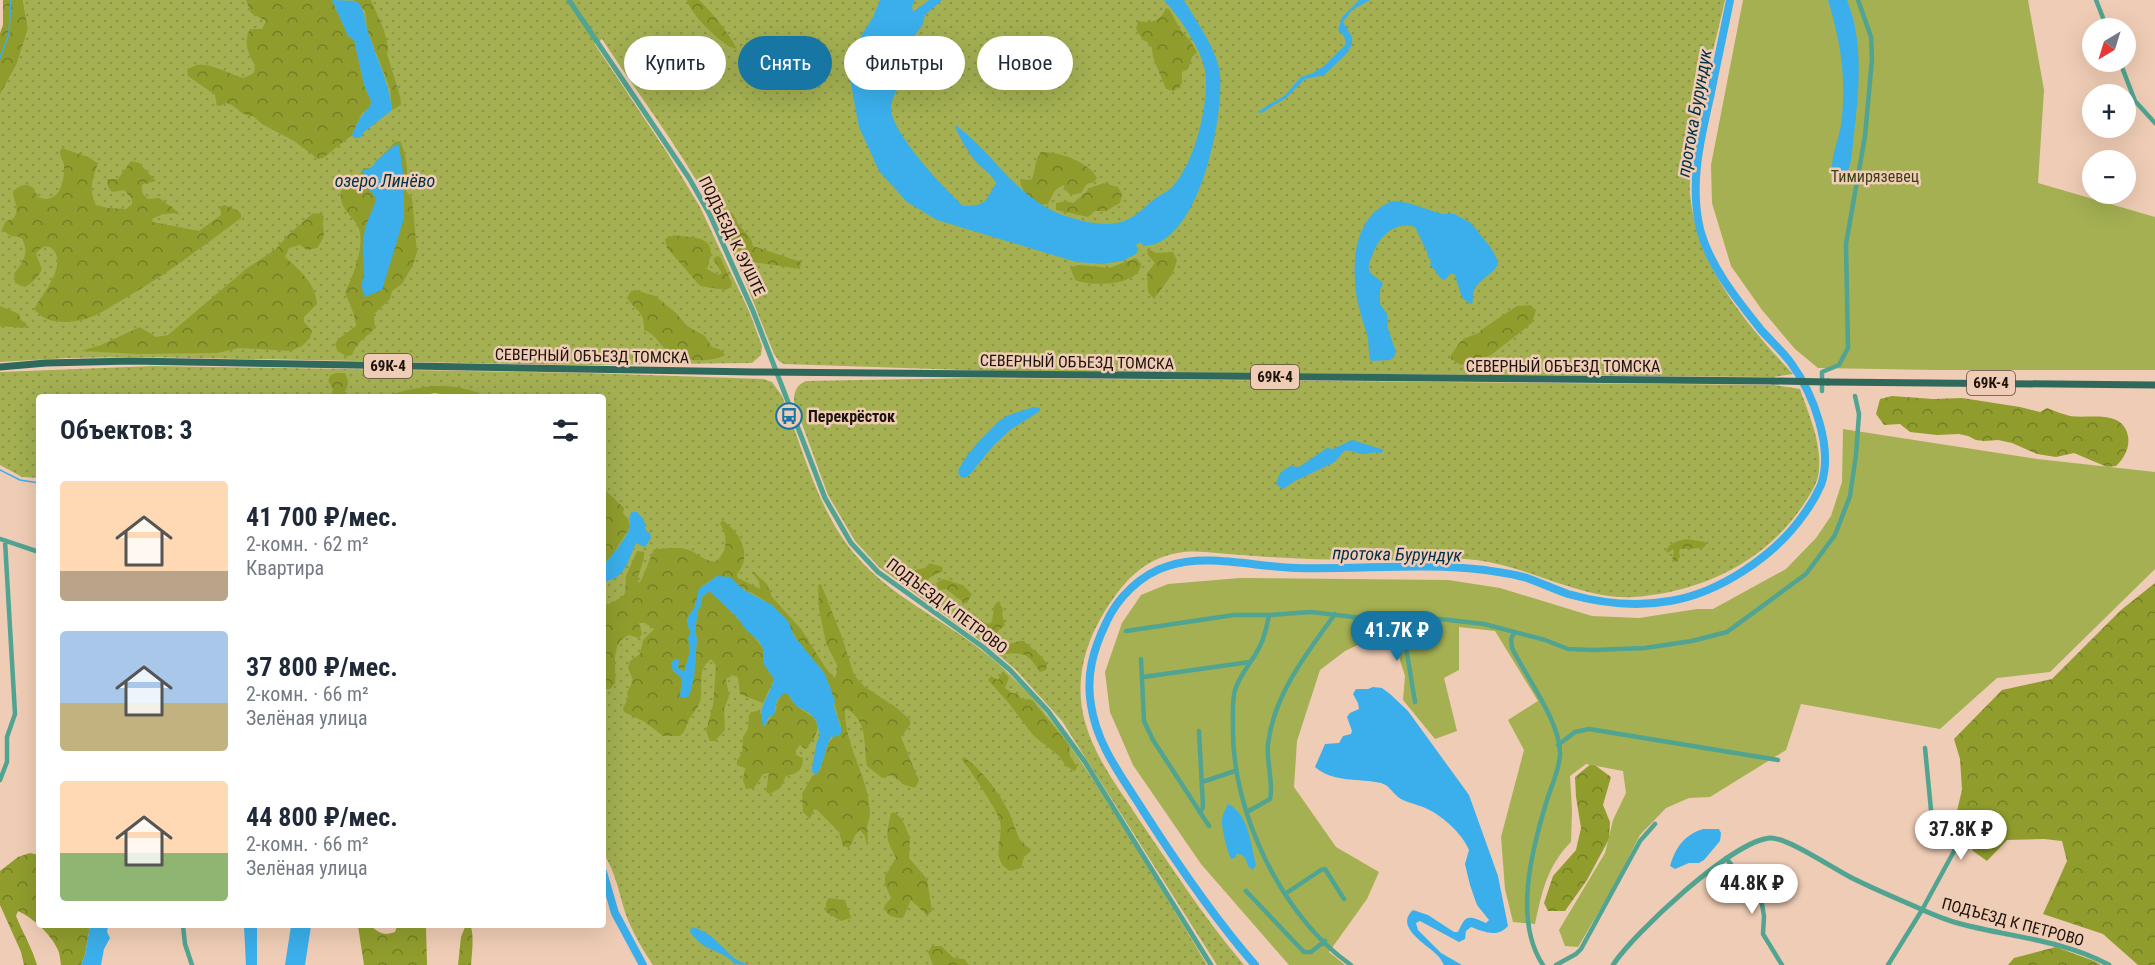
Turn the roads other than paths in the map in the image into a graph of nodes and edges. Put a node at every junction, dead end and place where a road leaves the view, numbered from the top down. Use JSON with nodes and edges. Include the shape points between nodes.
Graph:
{"nodes":[{"id":1,"x":569,"y":0,"type":"edge"},
{"id":2,"x":1858,"y":0,"type":"edge"},
{"id":3,"x":2096,"y":0,"type":"edge"},
{"id":4,"x":2104,"y":18,"type":"edge"},
{"id":5,"x":2124,"y":72,"type":"edge"},
{"id":6,"x":2155,"y":123,"type":"edge"},
{"id":7,"x":0,"y":367,"type":"edge"},
{"id":8,"x":777,"y":372,"type":"junction"},
{"id":9,"x":2155,"y":385,"type":"edge"},
{"id":10,"x":1822,"y":391,"type":"dead end"},
{"id":11,"x":1855,"y":396,"type":"dead end"},
{"id":12,"x":2,"y":540,"type":"edge"},
{"id":13,"x":36,"y":551,"type":"edge"},
{"id":14,"x":1335,"y":614,"type":"junction"},
{"id":15,"x":1269,"y":615,"type":"junction"},
{"id":16,"x":1404,"y":620,"type":"junction"},
{"id":17,"x":1126,"y":631,"type":"dead end"},
{"id":18,"x":1514,"y":633,"type":"junction"},
{"id":19,"x":1141,"y":659,"type":"dead end"},
{"id":20,"x":1250,"y":662,"type":"junction"},
{"id":21,"x":1143,"y":677,"type":"junction"},
{"id":22,"x":1415,"y":702,"type":"dead end"},
{"id":23,"x":1200,"y":731,"type":"dead end"},
{"id":24,"x":1558,"y":745,"type":"junction"},
{"id":25,"x":1925,"y":748,"type":"dead end"},
{"id":26,"x":1778,"y":760,"type":"dead end"},
{"id":27,"x":1235,"y":771,"type":"junction"},
{"id":28,"x":0,"y":780,"type":"edge"},
{"id":29,"x":1202,"y":782,"type":"junction"},
{"id":30,"x":1246,"y":812,"type":"junction"},
{"id":31,"x":1200,"y":813,"type":"junction"},
{"id":32,"x":1655,"y":824,"type":"dead end"},
{"id":33,"x":1209,"y":826,"type":"dead end"},
{"id":34,"x":1726,"y":858,"type":"junction"},
{"id":35,"x":1246,"y":891,"type":"dead end"},
{"id":36,"x":1285,"y":894,"type":"junction"},
{"id":37,"x":1344,"y":899,"type":"dead end"},
{"id":38,"x":1922,"y":910,"type":"junction"},
{"id":39,"x":183,"y":928,"type":"edge"},
{"id":40,"x":1325,"y":942,"type":"junction"},
{"id":41,"x":192,"y":965,"type":"edge"},
{"id":42,"x":1211,"y":965,"type":"edge"},
{"id":43,"x":1350,"y":965,"type":"edge"},
{"id":44,"x":1543,"y":965,"type":"edge"},
{"id":45,"x":1556,"y":965,"type":"edge"},
{"id":46,"x":1613,"y":965,"type":"edge"},
{"id":47,"x":1782,"y":965,"type":"edge"},
{"id":48,"x":1888,"y":965,"type":"edge"},
{"id":49,"x":2109,"y":965,"type":"edge"}],
"edges":[{"from":1,"to":8,"type":"street","name":"ПОДЪЕЗД К ЭУШТЕ","via":[[707,210]]},
{"from":2,"to":10,"type":"street","via":[[1871,37],[1872,59],[1846,244],[1848,348],[1839,365],[1822,372]]},
{"from":3,"to":4,"type":"street"},
{"from":5,"to":6,"type":"street","via":[[2135,100]]},
{"from":7,"to":8,"type":"main road","name":"СЕВЕРНЫЙ ОБЪЕЗД ТОМСКА","number":"69К-4","via":[[131,361]]},
{"from":8,"to":9,"type":"main road","name":"СЕВЕРНЫЙ ОБЪЕЗД ТОМСКА","number":"69К-4","bridge":true},
{"from":8,"to":42,"type":"street","name":"ПОДЪЕЗД К ПЕТРОВО","via":[[825,498],[851,543],[878,572],[995,657],[1038,699],[1085,762]]},
{"from":11,"to":18,"type":"street","via":[[1859,414],[1857,455],[1850,496],[1835,535],[1806,574],[1731,629],[1680,643],[1593,650],[1569,649]]},
{"from":12,"to":13,"type":"street"},
{"from":12,"to":28,"type":"street","via":[[15,714]]},
{"from":14,"to":15,"type":"street"},
{"from":14,"to":16,"type":"street"},
{"from":14,"to":30,"type":"street","via":[[1286,688],[1276,712],[1268,744],[1270,799]]},
{"from":15,"to":17,"type":"street","via":[[1204,618]]},
{"from":15,"to":20,"type":"street","via":[[1260,648]]},
{"from":16,"to":18,"type":"street","via":[[1484,624]]},
{"from":16,"to":22,"type":"street"},
{"from":18,"to":24,"type":"street","via":[[1512,648],[1542,700]]},
{"from":19,"to":21,"type":"street"},
{"from":20,"to":21,"type":"street"},
{"from":20,"to":27,"type":"street","via":[[1235,691]]},
{"from":21,"to":31,"type":"street","via":[[1144,721]]},
{"from":23,"to":29,"type":"street"},
{"from":24,"to":26,"type":"street","via":[[1575,732],[1589,729]]},
{"from":24,"to":44,"type":"street","via":[[1560,756],[1528,871],[1529,934]]},
{"from":25,"to":38,"type":"street","via":[[1931,810],[1959,842]]},
{"from":27,"to":29,"type":"street"},
{"from":27,"to":30,"type":"street"},
{"from":29,"to":31,"type":"street"},
{"from":30,"to":36,"type":"street"},
{"from":31,"to":33,"type":"street"},
{"from":32,"to":45,"type":"street","via":[[1640,841],[1581,949]]},
{"from":34,"to":38,"type":"street","name":"ПОДЪЕЗД К ПЕТРОВО","via":[[1760,841],[1779,839]]},
{"from":34,"to":46,"type":"street","name":"ПОДЪЕЗД К ПЕТРОВО","via":[[1636,937]]},
{"from":34,"to":47,"type":"street","via":[[1762,904],[1763,934]]},
{"from":35,"to":40,"type":"street","via":[[1304,951],[1311,952]]},
{"from":36,"to":37,"type":"street","via":[[1325,869]]},
{"from":36,"to":40,"type":"street"},
{"from":38,"to":48,"type":"street"},
{"from":38,"to":49,"type":"street","name":"ПОДЪЕЗД К ПЕТРОВО","via":[[1960,924],[2052,943]]},
{"from":39,"to":41,"type":"street"},
{"from":40,"to":43,"type":"street"}]}
